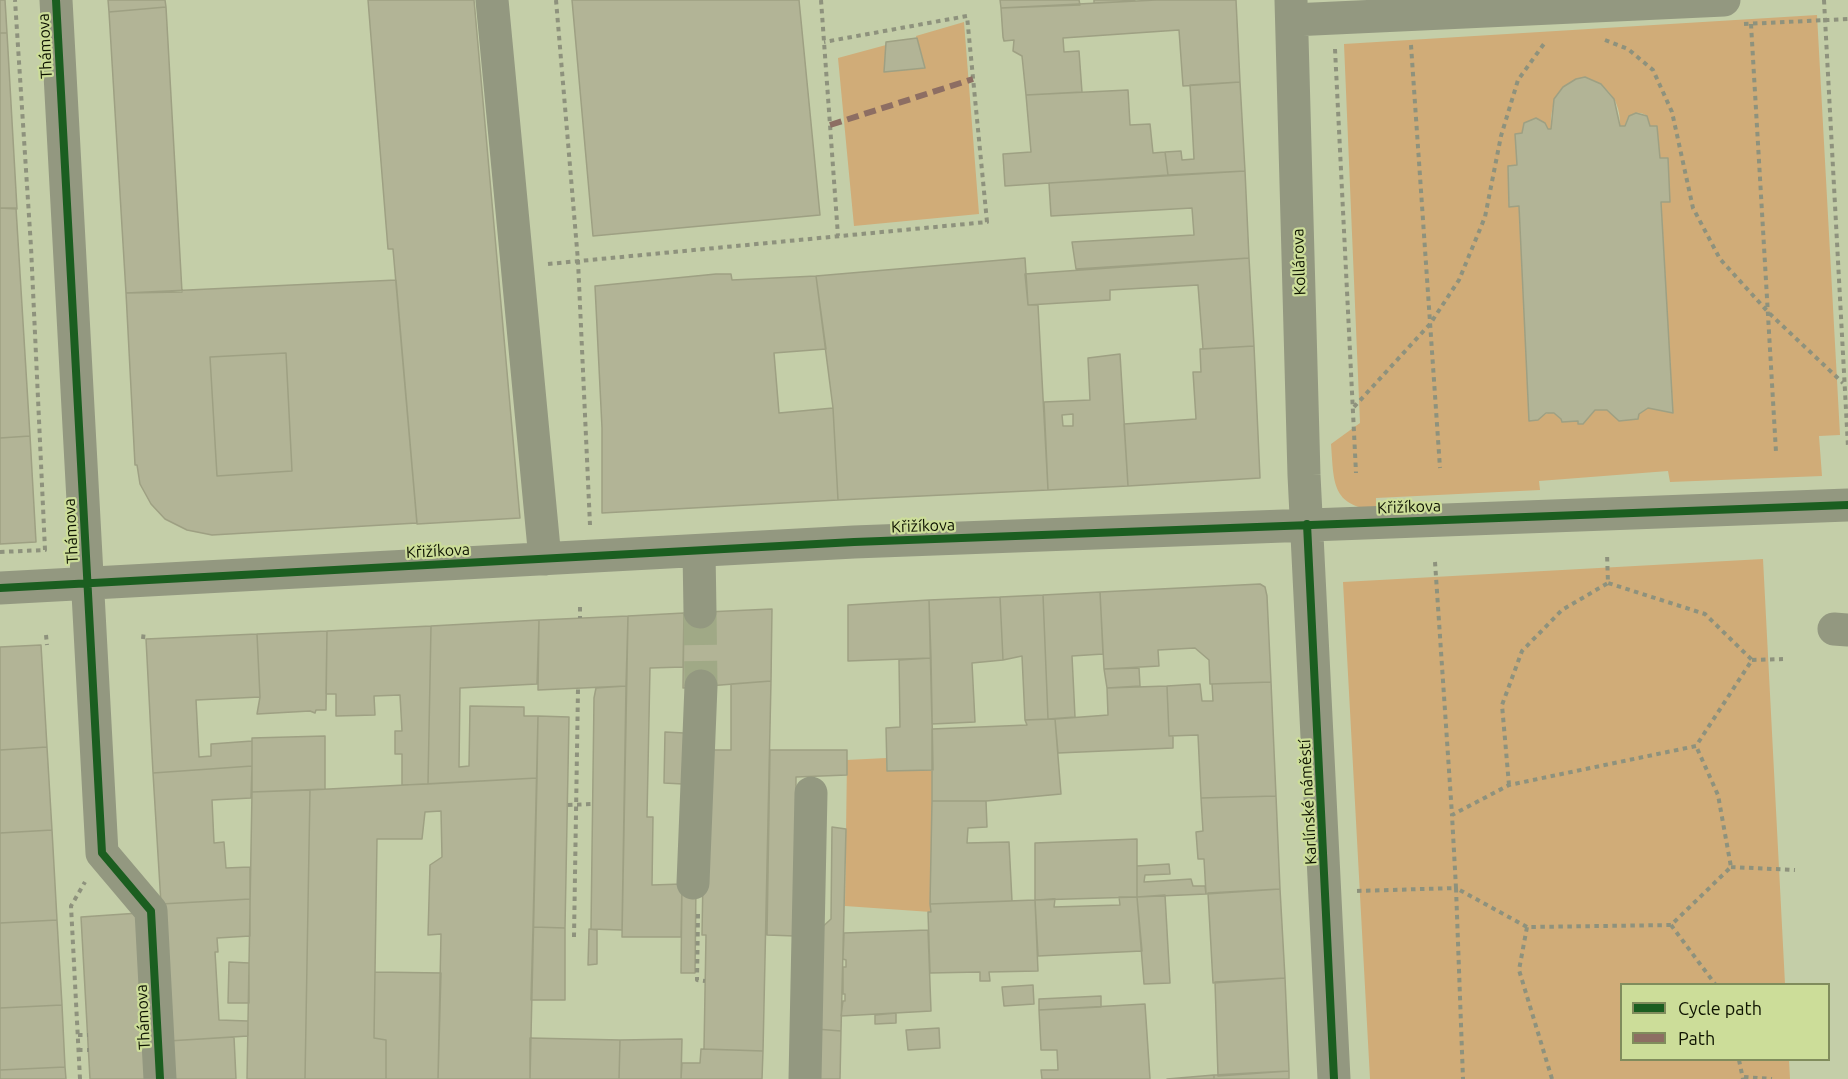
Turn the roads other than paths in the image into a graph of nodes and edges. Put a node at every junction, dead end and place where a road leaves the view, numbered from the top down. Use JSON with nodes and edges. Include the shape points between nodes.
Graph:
{"nodes":[{"id":1,"x":56,"y":0,"type":"edge"},
{"id":2,"x":492,"y":0,"type":"edge"},
{"id":3,"x":1724,"y":0,"type":"edge"},
{"id":4,"x":1292,"y":10,"type":"edge"},
{"id":5,"x":1598,"y":15,"type":"edge"},
{"id":6,"x":1848,"y":505,"type":"edge"},
{"id":7,"x":1308,"y":524,"type":"junction"},
{"id":8,"x":699,"y":551,"type":"junction"},
{"id":9,"x":545,"y":559,"type":"junction"},
{"id":10,"x":86,"y":582,"type":"junction"},
{"id":11,"x":0,"y":588,"type":"edge"},
{"id":12,"x":700,"y":612,"type":"tunnel mouth"},
{"id":13,"x":701,"y":686,"type":"tunnel mouth"},
{"id":14,"x":811,"y":793,"type":"dead end"},
{"id":15,"x":693,"y":877,"type":"road end"},
{"id":16,"x":160,"y":1079,"type":"edge"},
{"id":17,"x":805,"y":1079,"type":"edge"},
{"id":18,"x":1334,"y":1079,"type":"edge"}],
"edges":[{"from":1,"to":10,"type":"street","name":"Thámova"},
{"from":2,"to":9,"type":"street"},
{"from":3,"to":5,"type":"street"},
{"from":4,"to":5,"type":"street"},
{"from":4,"to":7,"type":"street","name":"Kollárova"},
{"from":6,"to":7,"type":"street","name":"Křižíkova"},
{"from":7,"to":8,"type":"street","name":"Křižíkova"},
{"from":7,"to":18,"type":"street","name":"Karlínské náměstí"},
{"from":8,"to":9,"type":"street","name":"Křižíkova"},
{"from":8,"to":12,"type":"street"},
{"from":9,"to":10,"type":"street","name":"Křižíkova"},
{"from":10,"to":11,"type":"street","name":"Křižíkova"},
{"from":10,"to":16,"type":"street","name":"Thámova","via":[[102,853],[151,911]]},
{"from":13,"to":15,"type":"street"},
{"from":14,"to":17,"type":"street"}]}
